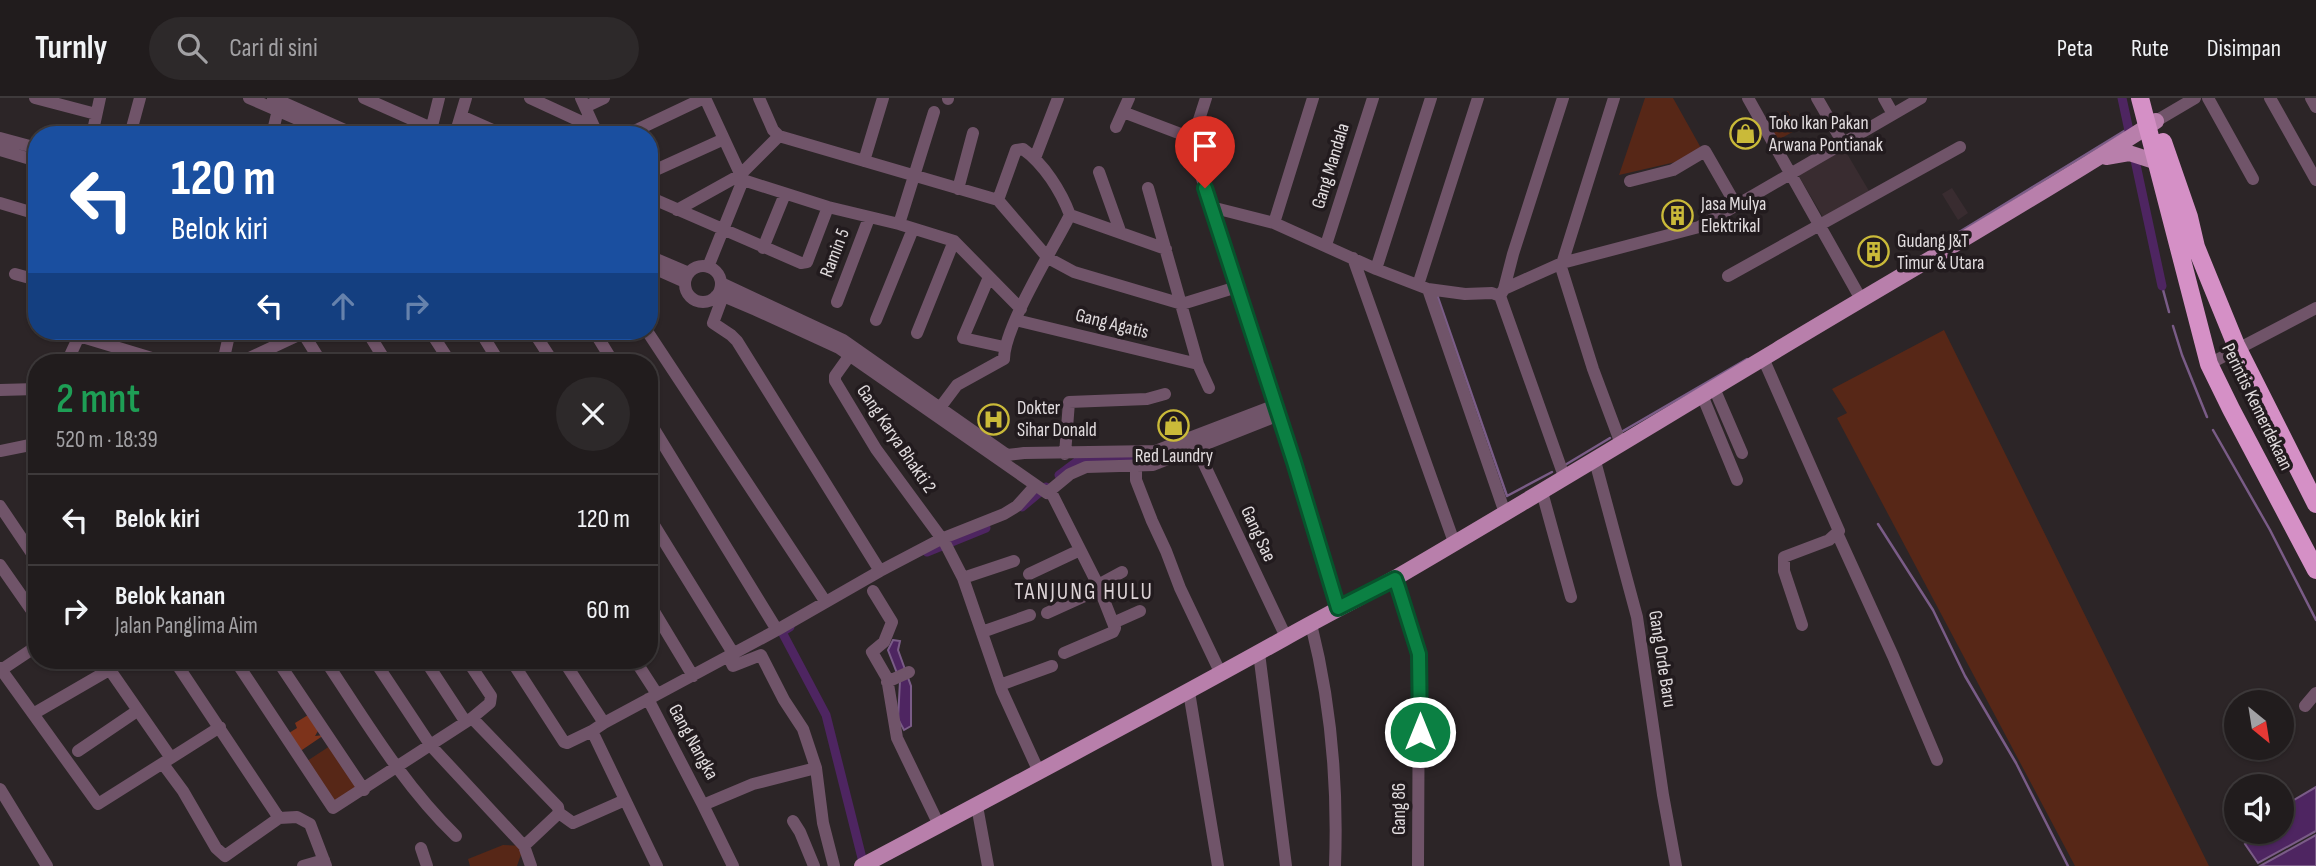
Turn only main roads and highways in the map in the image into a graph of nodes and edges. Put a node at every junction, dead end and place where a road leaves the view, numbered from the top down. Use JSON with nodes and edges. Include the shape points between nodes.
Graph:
{"nodes":[{"id":1,"x":2140,"y":98,"type":"edge"},
{"id":2,"x":2150,"y":98,"type":"edge"},
{"id":3,"x":2140,"y":132,"type":"junction"},
{"id":4,"x":2098,"y":159,"type":"junction"},
{"id":5,"x":2157,"y":162,"type":"junction"},
{"id":6,"x":2316,"y":504,"type":"edge"},
{"id":7,"x":2316,"y":570,"type":"edge"},
{"id":8,"x":887,"y":860,"type":"edge"},
{"id":9,"x":866,"y":864,"type":"edge"}],
"edges":[{"from":1,"to":3,"type":"highway"},
{"from":2,"to":3,"type":"highway"},
{"from":3,"to":4,"type":"main road"},
{"from":3,"to":5,"type":"highway","name":"Perintis Kemerdekaan"},
{"from":3,"to":6,"type":"highway","via":[[2189,217],[2196,247],[2238,348]]},
{"from":4,"to":5,"type":"main road","via":[[2129,153]]},
{"from":4,"to":8,"type":"main road","via":[[1454,542],[1396,583],[1338,608],[939,825]]},
{"from":5,"to":7,"type":"highway","name":"Perintis Kemerdekaan","via":[[2209,364]]},
{"from":8,"to":9,"type":"main road"}]}
